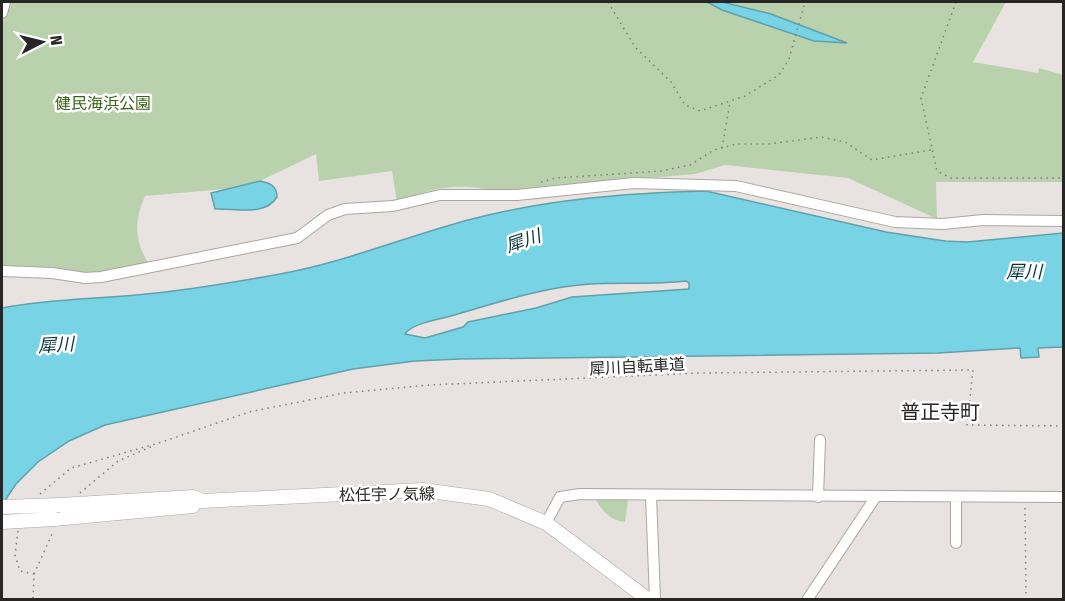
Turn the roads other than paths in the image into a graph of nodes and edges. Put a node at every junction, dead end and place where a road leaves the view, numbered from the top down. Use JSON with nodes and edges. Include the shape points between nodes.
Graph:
{"nodes":[{"id":1,"x":4,"y":2,"type":"edge"},
{"id":2,"x":2,"y":13,"type":"edge"},
{"id":3,"x":1064,"y":221,"type":"edge"},
{"id":4,"x":2,"y":271,"type":"edge"},
{"id":5,"x":820,"y":440,"type":"dead end"},
{"id":6,"x":651,"y":495,"type":"junction"},
{"id":7,"x":819,"y":497,"type":"junction"},
{"id":8,"x":1064,"y":497,"type":"edge"},
{"id":9,"x":875,"y":498,"type":"junction"},
{"id":10,"x":956,"y":498,"type":"junction"},
{"id":11,"x":2,"y":507,"type":"edge"},
{"id":12,"x":61,"y":512,"type":"junction"},
{"id":13,"x":2,"y":522,"type":"edge"},
{"id":14,"x":546,"y":523,"type":"junction"},
{"id":15,"x":956,"y":543,"type":"dead end"},
{"id":16,"x":649,"y":600,"type":"edge"},
{"id":17,"x":655,"y":600,"type":"edge"},
{"id":18,"x":807,"y":600,"type":"edge"}],
"edges":[{"from":1,"to":2,"type":"street"},
{"from":3,"to":4,"type":"street","via":[[895,222],[736,186],[634,183],[517,195],[440,195],[393,206],[345,209],[328,215],[297,238],[101,277]]},
{"from":5,"to":7,"type":"street"},
{"from":6,"to":7,"type":"street"},
{"from":6,"to":14,"type":"street","via":[[560,497]]},
{"from":6,"to":17,"type":"street"},
{"from":7,"to":9,"type":"street"},
{"from":8,"to":10,"type":"street"},
{"from":9,"to":10,"type":"street"},
{"from":9,"to":18,"type":"street"},
{"from":10,"to":15,"type":"street"},
{"from":11,"to":12,"type":"main road","name":"松任宇ノ気線","bridge":true},
{"from":12,"to":13,"type":"main road","name":"松任宇ノ気線","bridge":true},
{"from":12,"to":14,"type":"main road","name":"松任宇ノ気線","via":[[423,490],[489,499]]},
{"from":14,"to":16,"type":"main road","name":"松任宇ノ気線"}]}
